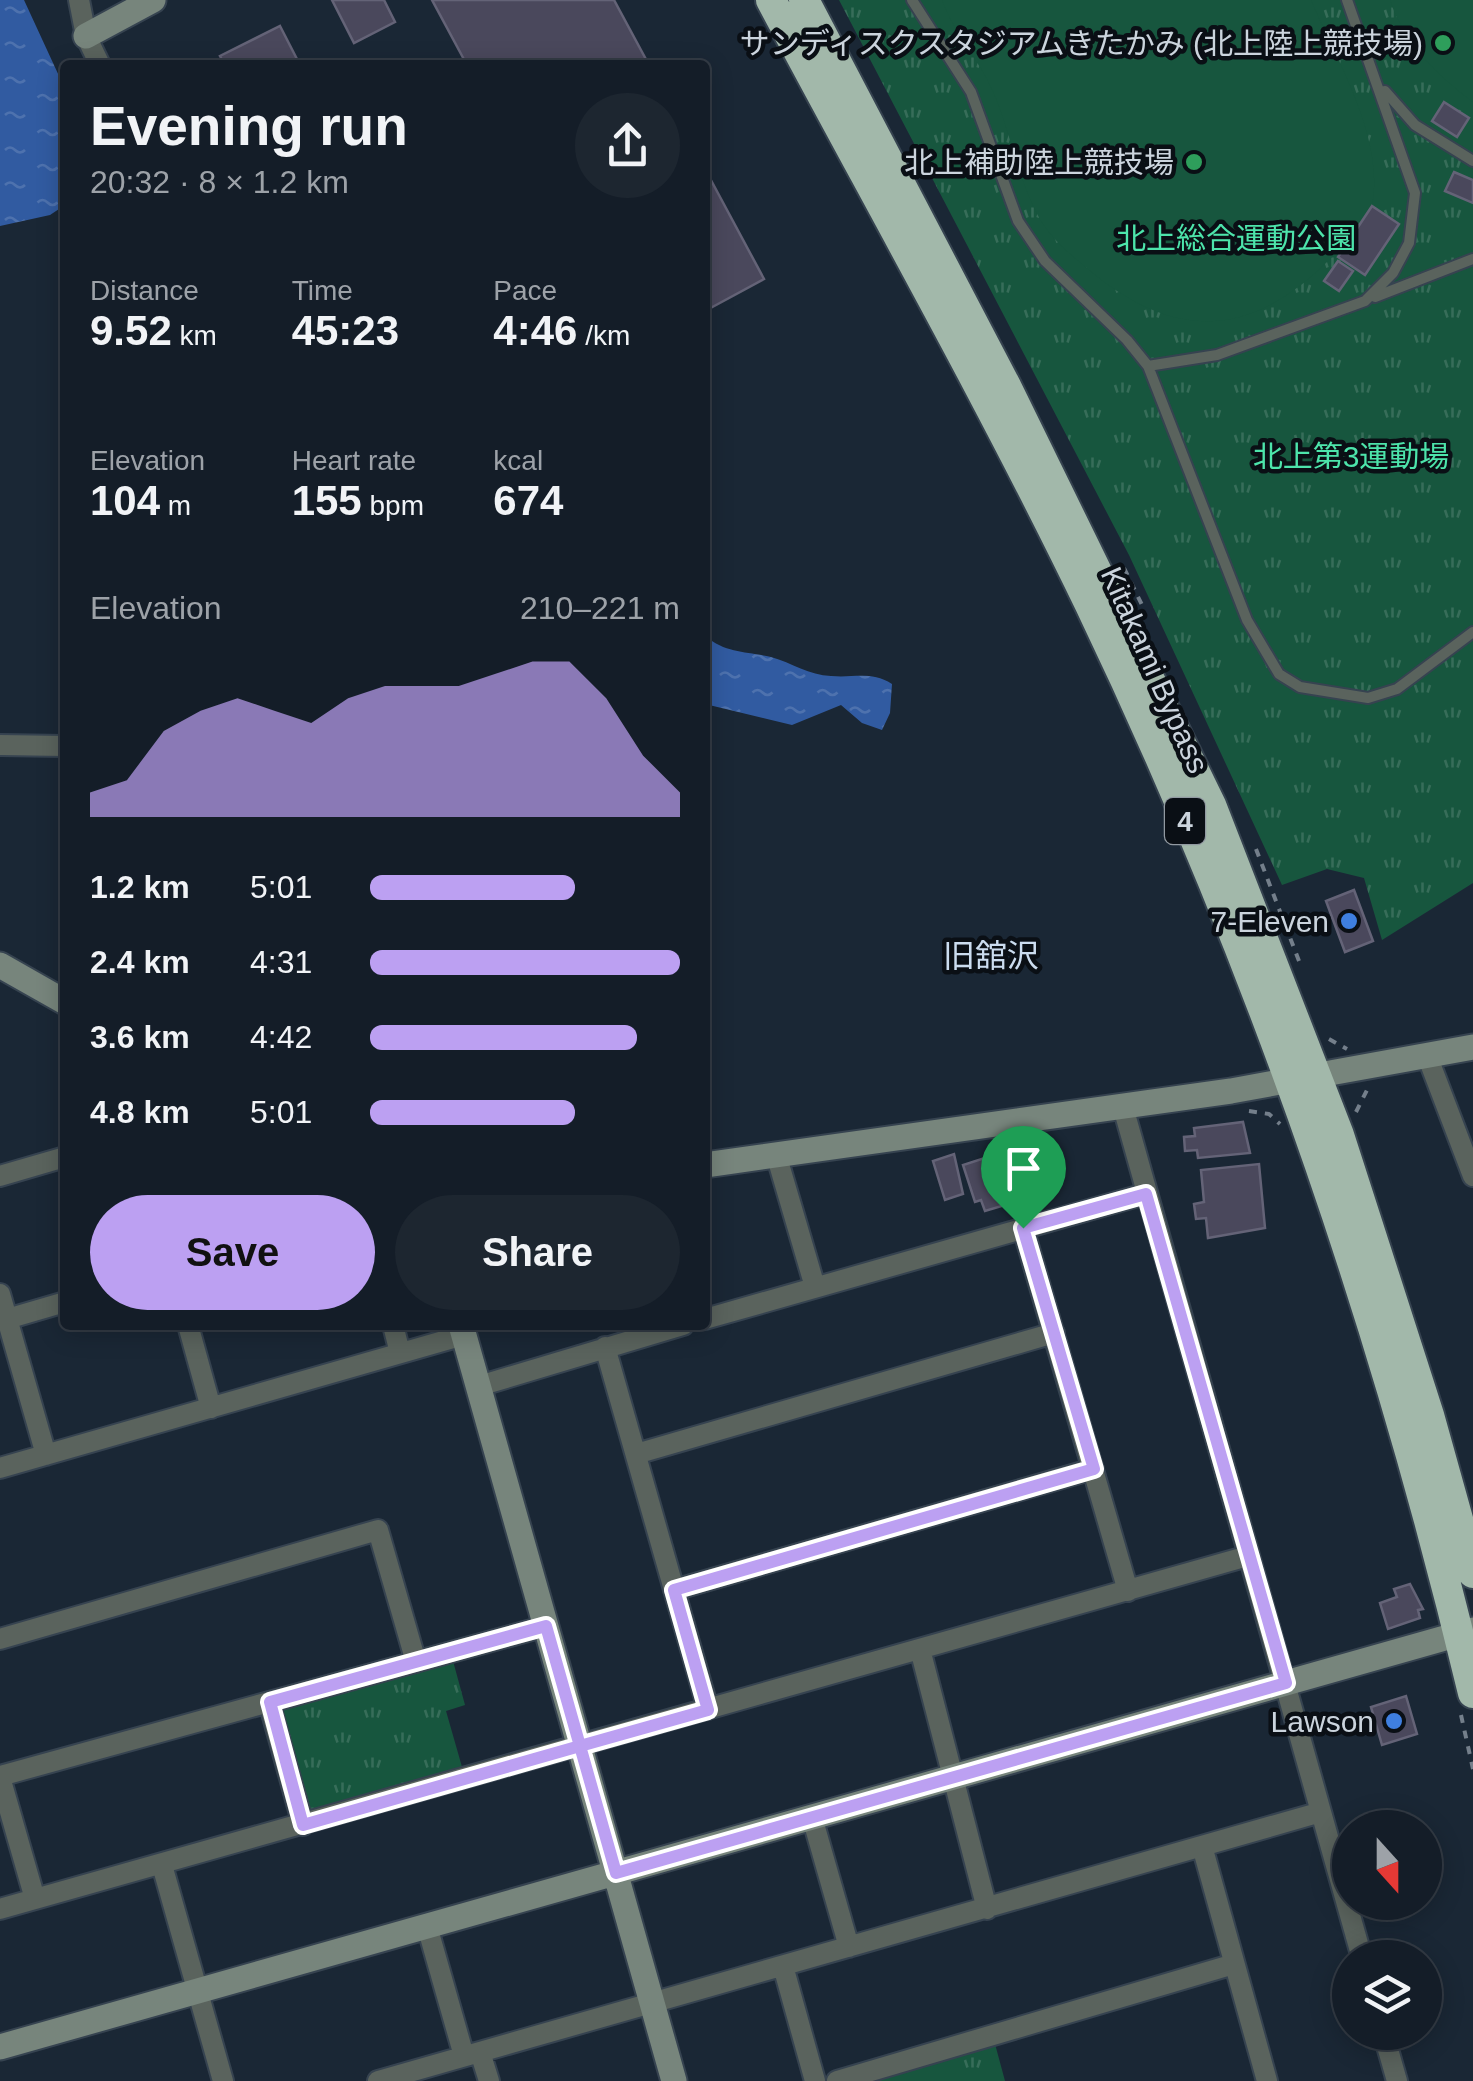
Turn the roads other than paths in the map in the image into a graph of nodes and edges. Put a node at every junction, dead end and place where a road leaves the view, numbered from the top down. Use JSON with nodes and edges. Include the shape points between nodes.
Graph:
{"nodes":[{"id":1,"x":79,"y":0,"type":"edge"},
{"id":2,"x":153,"y":0,"type":"edge"},
{"id":3,"x":772,"y":0,"type":"edge"},
{"id":4,"x":804,"y":0,"type":"edge"},
{"id":5,"x":912,"y":0,"type":"edge"},
{"id":6,"x":1346,"y":0,"type":"edge"},
{"id":7,"x":86,"y":36,"type":"junction"},
{"id":8,"x":98,"y":60,"type":"edge"},
{"id":9,"x":1376,"y":78,"type":"junction"},
{"id":10,"x":1473,"y":161,"type":"edge"},
{"id":11,"x":1473,"y":259,"type":"edge"},
{"id":12,"x":1365,"y":301,"type":"junction"},
{"id":13,"x":1148,"y":366,"type":"junction"},
{"id":14,"x":1473,"y":632,"type":"edge"},
{"id":15,"x":0,"y":746,"type":"edge"},
{"id":16,"x":60,"y":746,"type":"edge"},
{"id":17,"x":0,"y":966,"type":"edge"},
{"id":18,"x":60,"y":999,"type":"edge"},
{"id":19,"x":1473,"y":1048,"type":"edge"},
{"id":20,"x":1428,"y":1058,"type":"junction"},
{"id":21,"x":1304,"y":1080,"type":"junction"},
{"id":22,"x":1122,"y":1108,"type":"junction"},
{"id":23,"x":1466,"y":1134,"type":"edge"},
{"id":24,"x":776,"y":1154,"type":"junction"},
{"id":25,"x":60,"y":1158,"type":"edge"},
{"id":26,"x":710,"y":1164,"type":"edge"},
{"id":27,"x":0,"y":1176,"type":"edge"},
{"id":28,"x":1473,"y":1176,"type":"edge"},
{"id":29,"x":1146,"y":1194,"type":"junction"},
{"id":30,"x":1023,"y":1228,"type":"junction"},
{"id":31,"x":815,"y":1287,"type":"junction"},
{"id":32,"x":0,"y":1294,"type":"edge"},
{"id":33,"x":60,"y":1304,"type":"edge"},
{"id":34,"x":710,"y":1318,"type":"edge"},
{"id":35,"x":7,"y":1320,"type":"junction"},
{"id":36,"x":189,"y":1330,"type":"edge"},
{"id":37,"x":394,"y":1330,"type":"edge"},
{"id":38,"x":463,"y":1330,"type":"edge"},
{"id":39,"x":666,"y":1330,"type":"edge"},
{"id":40,"x":1054,"y":1334,"type":"junction"},
{"id":41,"x":7,"y":1343,"type":"edge"},
{"id":42,"x":606,"y":1348,"type":"junction"},
{"id":43,"x":400,"y":1353,"type":"junction"},
{"id":44,"x":479,"y":1386,"type":"junction"},
{"id":45,"x":211,"y":1408,"type":"junction"},
{"id":46,"x":636,"y":1454,"type":"junction"},
{"id":47,"x":46,"y":1455,"type":"junction"},
{"id":48,"x":0,"y":1468,"type":"edge"},
{"id":49,"x":1094,"y":1469,"type":"junction"},
{"id":50,"x":1248,"y":1556,"type":"junction"},
{"id":51,"x":1473,"y":1572,"type":"edge"},
{"id":52,"x":674,"y":1590,"type":"junction"},
{"id":53,"x":1128,"y":1590,"type":"junction"},
{"id":54,"x":546,"y":1626,"type":"junction"},
{"id":55,"x":1466,"y":1632,"type":"edge"},
{"id":56,"x":0,"y":1639,"type":"edge"},
{"id":57,"x":920,"y":1649,"type":"junction"},
{"id":58,"x":416,"y":1662,"type":"junction"},
{"id":59,"x":1286,"y":1683,"type":"junction"},
{"id":60,"x":1473,"y":1693,"type":"edge"},
{"id":61,"x":270,"y":1702,"type":"junction"},
{"id":62,"x":708,"y":1710,"type":"junction"},
{"id":63,"x":580,"y":1746,"type":"junction"},
{"id":64,"x":0,"y":1776,"type":"edge"},
{"id":65,"x":952,"y":1777,"type":"junction"},
{"id":66,"x":1320,"y":1812,"type":"junction"},
{"id":67,"x":812,"y":1817,"type":"junction"},
{"id":68,"x":303,"y":1825,"type":"junction"},
{"id":69,"x":1202,"y":1846,"type":"junction"},
{"id":70,"x":162,"y":1865,"type":"junction"},
{"id":71,"x":616,"y":1873,"type":"junction"},
{"id":72,"x":34,"y":1899,"type":"junction"},
{"id":73,"x":0,"y":1909,"type":"edge"},
{"id":74,"x":987,"y":1909,"type":"junction"},
{"id":75,"x":427,"y":1926,"type":"junction"},
{"id":76,"x":1357,"y":1940,"type":"edge"},
{"id":77,"x":849,"y":1947,"type":"junction"},
{"id":78,"x":1234,"y":1964,"type":"junction"},
{"id":79,"x":783,"y":1966,"type":"junction"},
{"id":80,"x":197,"y":1991,"type":"junction"},
{"id":81,"x":652,"y":2003,"type":"junction"},
{"id":82,"x":0,"y":2047,"type":"edge"},
{"id":83,"x":1388,"y":2050,"type":"edge"},
{"id":84,"x":472,"y":2054,"type":"junction"},
{"id":85,"x":223,"y":2081,"type":"edge"},
{"id":86,"x":378,"y":2081,"type":"edge"},
{"id":87,"x":488,"y":2081,"type":"edge"},
{"id":88,"x":674,"y":2081,"type":"edge"},
{"id":89,"x":815,"y":2081,"type":"edge"},
{"id":90,"x":837,"y":2081,"type":"edge"},
{"id":91,"x":1267,"y":2081,"type":"edge"},
{"id":92,"x":1397,"y":2081,"type":"edge"}],
"edges":[{"from":1,"to":7,"type":"street"},
{"from":2,"to":7,"type":"street"},
{"from":3,"to":21,"type":"highway","name":"Kitakami Bypass","number":"4","via":[[1090,606]]},
{"from":4,"to":21,"type":"highway","name":"Kitakami Bypass","number":"4","via":[[1120,614],[1210,804]]},
{"from":5,"to":13,"type":"lane","via":[[971,92],[1018,221],[1045,262]]},
{"from":6,"to":9,"type":"lane"},
{"from":7,"to":8,"type":"street"},
{"from":9,"to":10,"type":"lane","via":[[1415,125]]},
{"from":9,"to":12,"type":"lane","via":[[1408,166],[1414,217],[1392,273]]},
{"from":11,"to":12,"type":"lane"},
{"from":12,"to":13,"type":"lane","via":[[1217,354]]},
{"from":13,"to":14,"type":"lane","via":[[1247,620],[1279,674],[1300,687],[1368,698],[1398,689]]},
{"from":15,"to":16,"type":"street"},
{"from":17,"to":18,"type":"street"},
{"from":19,"to":20,"type":"street"},
{"from":20,"to":21,"type":"street"},
{"from":20,"to":23,"type":"street"},
{"from":21,"to":22,"type":"street"},
{"from":21,"to":51,"type":"highway","name":"Kitakami Bypass","number":"4","via":[[1429,1415]]},
{"from":21,"to":55,"type":"highway","name":"Kitakami Bypass","number":"4"},
{"from":22,"to":24,"type":"street"},
{"from":22,"to":29,"type":"street"},
{"from":23,"to":28,"type":"street"},
{"from":24,"to":26,"type":"street"},
{"from":24,"to":31,"type":"street"},
{"from":25,"to":27,"type":"street"},
{"from":29,"to":30,"type":"street"},
{"from":29,"to":50,"type":"street"},
{"from":30,"to":31,"type":"street"},
{"from":30,"to":40,"type":"street"},
{"from":31,"to":34,"type":"street"},
{"from":32,"to":35,"type":"street"},
{"from":33,"to":35,"type":"street"},
{"from":35,"to":41,"type":"street"},
{"from":36,"to":45,"type":"street"},
{"from":37,"to":43,"type":"street"},
{"from":38,"to":43,"type":"street"},
{"from":38,"to":44,"type":"street"},
{"from":39,"to":42,"type":"street"},
{"from":40,"to":46,"type":"street"},
{"from":40,"to":49,"type":"street"},
{"from":41,"to":47,"type":"street"},
{"from":42,"to":44,"type":"street"},
{"from":42,"to":46,"type":"street"},
{"from":43,"to":45,"type":"street"},
{"from":44,"to":54,"type":"street"},
{"from":45,"to":47,"type":"street"},
{"from":46,"to":52,"type":"street"},
{"from":47,"to":48,"type":"street"},
{"from":49,"to":52,"type":"street"},
{"from":49,"to":53,"type":"street"},
{"from":50,"to":53,"type":"street"},
{"from":50,"to":59,"type":"street"},
{"from":52,"to":62,"type":"street"},
{"from":53,"to":57,"type":"street"},
{"from":54,"to":58,"type":"street"},
{"from":54,"to":63,"type":"street"},
{"from":55,"to":59,"type":"street"},
{"from":55,"to":60,"type":"highway","name":"Kitakami Bypass","number":"4"},
{"from":56,"to":58,"type":"street","via":[[378,1530]]},
{"from":57,"to":62,"type":"street"},
{"from":57,"to":65,"type":"street"},
{"from":58,"to":61,"type":"street"},
{"from":59,"to":65,"type":"street"},
{"from":59,"to":66,"type":"street"},
{"from":61,"to":64,"type":"street"},
{"from":61,"to":68,"type":"street"},
{"from":62,"to":63,"type":"street"},
{"from":63,"to":68,"type":"street"},
{"from":63,"to":71,"type":"street"},
{"from":64,"to":72,"type":"street"},
{"from":65,"to":67,"type":"street"},
{"from":65,"to":74,"type":"street"},
{"from":66,"to":69,"type":"street"},
{"from":66,"to":76,"type":"street"},
{"from":67,"to":71,"type":"street"},
{"from":67,"to":77,"type":"street"},
{"from":68,"to":70,"type":"street"},
{"from":69,"to":74,"type":"street"},
{"from":69,"to":78,"type":"street"},
{"from":70,"to":72,"type":"street"},
{"from":70,"to":80,"type":"street"},
{"from":71,"to":75,"type":"street"},
{"from":71,"to":81,"type":"street"},
{"from":72,"to":73,"type":"street"},
{"from":74,"to":77,"type":"street"},
{"from":75,"to":80,"type":"street"},
{"from":75,"to":84,"type":"street"},
{"from":77,"to":79,"type":"street"},
{"from":78,"to":90,"type":"street"},
{"from":78,"to":91,"type":"street"},
{"from":79,"to":81,"type":"street"},
{"from":79,"to":89,"type":"street"},
{"from":80,"to":82,"type":"street"},
{"from":80,"to":85,"type":"street"},
{"from":81,"to":84,"type":"street"},
{"from":81,"to":88,"type":"street"},
{"from":83,"to":92,"type":"street"},
{"from":84,"to":86,"type":"street"},
{"from":84,"to":87,"type":"street"}]}
